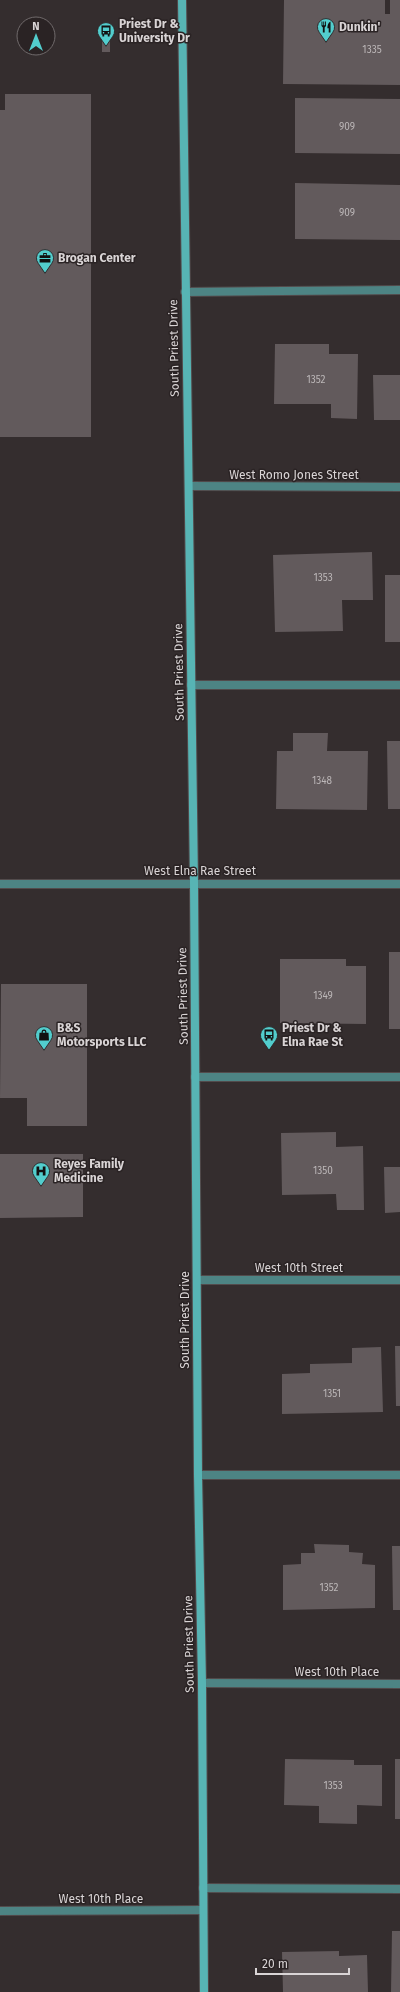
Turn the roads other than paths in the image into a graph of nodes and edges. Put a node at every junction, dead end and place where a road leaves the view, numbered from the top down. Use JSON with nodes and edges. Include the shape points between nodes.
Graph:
{"nodes":[{"id":1,"x":182,"y":0,"type":"edge"},
{"id":2,"x":400,"y":290,"type":"edge"},
{"id":3,"x":185,"y":292,"type":"junction"},
{"id":4,"x":189,"y":486,"type":"junction"},
{"id":5,"x":400,"y":487,"type":"edge"},
{"id":6,"x":191,"y":685,"type":"junction"},
{"id":7,"x":400,"y":685,"type":"edge"},
{"id":8,"x":194,"y":883,"type":"junction"},
{"id":9,"x":0,"y":884,"type":"edge"},
{"id":10,"x":400,"y":884,"type":"edge"},
{"id":11,"x":195,"y":1077,"type":"junction"},
{"id":12,"x":400,"y":1077,"type":"edge"},
{"id":13,"x":197,"y":1280,"type":"junction"},
{"id":14,"x":400,"y":1280,"type":"edge"},
{"id":15,"x":198,"y":1475,"type":"junction"},
{"id":16,"x":400,"y":1475,"type":"edge"},
{"id":17,"x":202,"y":1683,"type":"junction"},
{"id":18,"x":400,"y":1684,"type":"edge"},
{"id":19,"x":203,"y":1888,"type":"junction"},
{"id":20,"x":400,"y":1889,"type":"edge"},
{"id":21,"x":203,"y":1910,"type":"junction"},
{"id":22,"x":0,"y":1911,"type":"edge"},
{"id":23,"x":204,"y":1992,"type":"edge"}],
"edges":[{"from":1,"to":3,"type":"main road","name":"South Priest Drive"},
{"from":2,"to":3,"type":"street"},
{"from":3,"to":4,"type":"main road","name":"South Priest Drive"},
{"from":4,"to":5,"type":"street","name":"West Romo Jones Street"},
{"from":4,"to":6,"type":"main road","name":"South Priest Drive"},
{"from":6,"to":7,"type":"street"},
{"from":6,"to":8,"type":"main road","name":"South Priest Drive"},
{"from":8,"to":9,"type":"street","name":"West Elna Rae Street"},
{"from":8,"to":10,"type":"street","name":"West Elna Rae Street"},
{"from":8,"to":11,"type":"main road","name":"South Priest Drive"},
{"from":11,"to":12,"type":"street"},
{"from":11,"to":13,"type":"main road","name":"South Priest Drive"},
{"from":13,"to":14,"type":"street","name":"West 10th Street"},
{"from":13,"to":15,"type":"main road","name":"South Priest Drive"},
{"from":15,"to":16,"type":"street"},
{"from":15,"to":17,"type":"main road","name":"South Priest Drive"},
{"from":17,"to":18,"type":"street","name":"West 10th Place"},
{"from":17,"to":19,"type":"main road","name":"South Priest Drive"},
{"from":19,"to":20,"type":"street"},
{"from":19,"to":21,"type":"main road","name":"South Priest Drive"},
{"from":21,"to":22,"type":"street","name":"West 10th Place"},
{"from":21,"to":23,"type":"main road","name":"South Priest Drive"}]}
